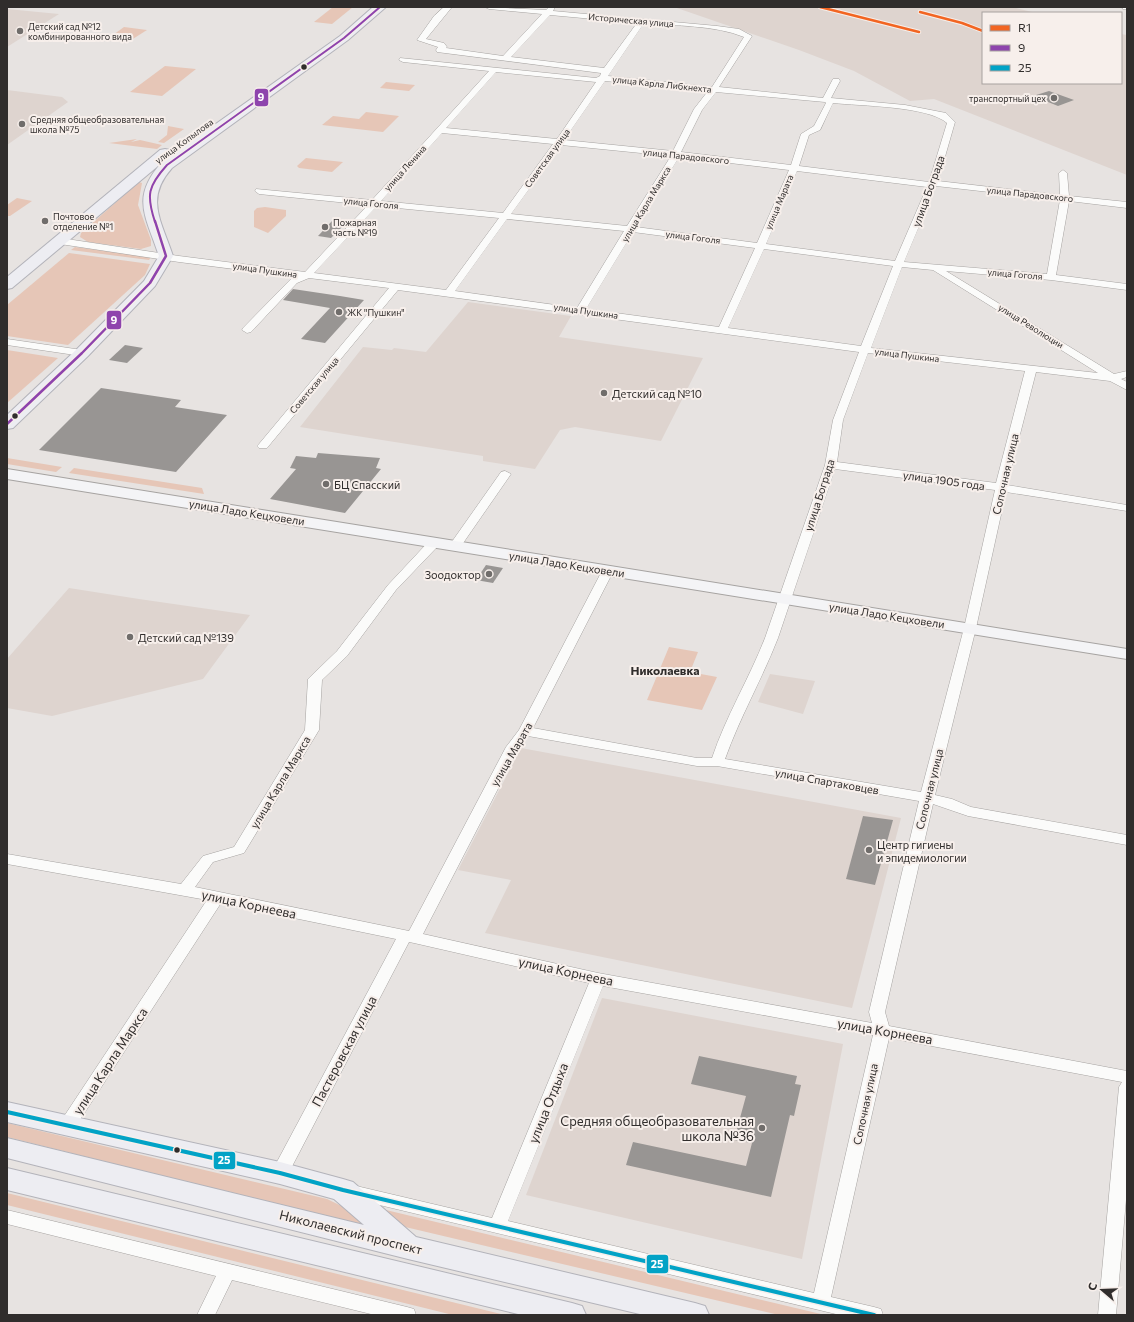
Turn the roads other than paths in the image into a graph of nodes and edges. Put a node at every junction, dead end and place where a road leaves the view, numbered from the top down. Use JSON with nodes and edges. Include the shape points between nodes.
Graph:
{"nodes":[{"id":1,"x":367,"y":7,"type":"edge"},
{"id":2,"x":380,"y":7,"type":"edge"},
{"id":3,"x":448,"y":7,"type":"edge"},
{"id":4,"x":489,"y":7,"type":"edge"},
{"id":5,"x":550,"y":10,"type":"edge"},
{"id":6,"x":642,"y":21,"type":"junction"},
{"id":7,"x":748,"y":36,"type":"joint"},
{"id":8,"x":505,"y":58,"type":"junction"},
{"id":9,"x":403,"y":60,"type":"dead end"},
{"id":10,"x":494,"y":70,"type":"junction"},
{"id":11,"x":604,"y":75,"type":"junction"},
{"id":12,"x":836,"y":81,"type":"dead end"},
{"id":13,"x":714,"y":89,"type":"junction"},
{"id":14,"x":826,"y":100,"type":"junction"},
{"id":15,"x":921,"y":109,"type":"joint"},
{"id":16,"x":440,"y":130,"type":"junction"},
{"id":17,"x":559,"y":142,"type":"junction"},
{"id":18,"x":676,"y":154,"type":"junction"},
{"id":19,"x":794,"y":168,"type":"junction"},
{"id":20,"x":1063,"y":173,"type":"dead end"},
{"id":21,"x":932,"y":184,"type":"junction"},
{"id":22,"x":259,"y":191,"type":"dead end"},
{"id":23,"x":1065,"y":198,"type":"junction"},
{"id":24,"x":372,"y":204,"type":"junction"},
{"id":25,"x":1127,"y":205,"type":"edge"},
{"id":26,"x":504,"y":216,"type":"junction"},
{"id":27,"x":631,"y":229,"type":"junction"},
{"id":28,"x":60,"y":241,"type":"junction"},
{"id":29,"x":761,"y":245,"type":"junction"},
{"id":30,"x":166,"y":256,"type":"junction"},
{"id":31,"x":900,"y":264,"type":"junction"},
{"id":32,"x":934,"y":267,"type":"junction"},
{"id":33,"x":306,"y":276,"type":"junction"},
{"id":34,"x":1051,"y":277,"type":"junction"},
{"id":35,"x":7,"y":285,"type":"edge"},
{"id":36,"x":396,"y":286,"type":"junction"},
{"id":37,"x":1127,"y":287,"type":"edge"},
{"id":38,"x":449,"y":293,"type":"junction"},
{"id":39,"x":580,"y":310,"type":"junction"},
{"id":40,"x":247,"y":330,"type":"dead end"},
{"id":41,"x":722,"y":331,"type":"junction"},
{"id":42,"x":7,"y":342,"type":"edge"},
{"id":43,"x":865,"y":350,"type":"junction"},
{"id":44,"x":82,"y":353,"type":"junction"},
{"id":45,"x":1031,"y":370,"type":"junction"},
{"id":46,"x":1127,"y":374,"type":"edge"},
{"id":47,"x":1113,"y":378,"type":"junction"},
{"id":48,"x":1127,"y":387,"type":"edge"},
{"id":49,"x":7,"y":424,"type":"edge"},
{"id":50,"x":263,"y":446,"type":"dead end"},
{"id":51,"x":831,"y":464,"type":"junction"},
{"id":52,"x":7,"y":474,"type":"edge"},
{"id":53,"x":505,"y":474,"type":"dead end"},
{"id":54,"x":1001,"y":488,"type":"junction"},
{"id":55,"x":1127,"y":508,"type":"edge"},
{"id":56,"x":436,"y":542,"type":"junction"},
{"id":57,"x":455,"y":546,"type":"junction"},
{"id":58,"x":608,"y":570,"type":"junction"},
{"id":59,"x":784,"y":598,"type":"junction"},
{"id":60,"x":970,"y":628,"type":"junction"},
{"id":61,"x":1127,"y":654,"type":"edge"},
{"id":62,"x":525,"y":731,"type":"junction"},
{"id":63,"x":717,"y":762,"type":"junction"},
{"id":64,"x":927,"y":798,"type":"junction"},
{"id":65,"x":1127,"y":840,"type":"edge"},
{"id":66,"x":9,"y":862,"type":"edge"},
{"id":67,"x":185,"y":890,"type":"junction"},
{"id":68,"x":217,"y":897,"type":"junction"},
{"id":69,"x":409,"y":937,"type":"junction"},
{"id":70,"x":598,"y":979,"type":"junction"},
{"id":71,"x":882,"y":1031,"type":"junction"},
{"id":72,"x":1127,"y":1077,"type":"edge"},
{"id":73,"x":1127,"y":1087,"type":"edge"},
{"id":74,"x":7,"y":1112,"type":"edge"},
{"id":75,"x":68,"y":1124,"type":"junction"},
{"id":76,"x":7,"y":1148,"type":"edge"},
{"id":77,"x":280,"y":1173,"type":"junction"},
{"id":78,"x":7,"y":1179,"type":"edge"},
{"id":79,"x":343,"y":1190,"type":"junction"},
{"id":80,"x":9,"y":1221,"type":"edge"},
{"id":81,"x":497,"y":1226,"type":"junction"},
{"id":82,"x":408,"y":1247,"type":"junction"},
{"id":83,"x":227,"y":1271,"type":"junction"},
{"id":84,"x":821,"y":1302,"type":"junction"},
{"id":85,"x":206,"y":1315,"type":"edge"},
{"id":86,"x":407,"y":1315,"type":"edge"},
{"id":87,"x":572,"y":1315,"type":"edge"},
{"id":88,"x":695,"y":1315,"type":"edge"},
{"id":89,"x":874,"y":1315,"type":"edge"},
{"id":90,"x":1107,"y":1315,"type":"edge"}],
"edges":[{"from":1,"to":28,"type":"main road","name":"улица Копылова","via":[[294,63],[164,154]]},
{"from":2,"to":30,"type":"main road","name":"улица Копылова","via":[[344,38],[158,174],[151,188],[149,202]]},
{"from":3,"to":8,"type":"street","name":"улица Карла Либкнехта","via":[[421,40],[444,47],[440,50]]},
{"from":4,"to":5,"type":"street","name":"Историческая улица"},
{"from":5,"to":6,"type":"street","name":"Историческая улица"},
{"from":5,"to":8,"type":"street"},
{"from":6,"to":7,"type":"street","name":"Историческая улица","via":[[717,28]]},
{"from":6,"to":11,"type":"street","name":"Советская улица"},
{"from":7,"to":13,"type":"street","name":"улица Карла Маркса"},
{"from":8,"to":11,"type":"street","name":"улица Карла Либкнехта"},
{"from":9,"to":10,"type":"street","name":"улица Карла Либкнехта"},
{"from":10,"to":11,"type":"street","name":"улица Карла Либкнехта","via":[[596,80]]},
{"from":10,"to":16,"type":"street","name":"улица Ленина"},
{"from":11,"to":13,"type":"street","name":"улица Карла Либкнехта"},
{"from":11,"to":17,"type":"street","name":"Советская улица"},
{"from":12,"to":14,"type":"street","name":"улица Марата"},
{"from":13,"to":14,"type":"street","name":"улица Карла Либкнехта"},
{"from":13,"to":18,"type":"street","name":"улица Карла Маркса","via":[[698,109]]},
{"from":14,"to":15,"type":"street","name":"улица Карла Либкнехта"},
{"from":14,"to":19,"type":"street","name":"улица Марата","via":[[830,102],[817,128],[805,134]]},
{"from":15,"to":21,"type":"street","name":"улица Бограда","via":[[943,115],[951,122]]},
{"from":16,"to":17,"type":"street","name":"улица Парадовского"},
{"from":16,"to":24,"type":"street","name":"улица Ленина"},
{"from":17,"to":18,"type":"street","name":"улица Парадовского"},
{"from":17,"to":26,"type":"street","name":"Советская улица"},
{"from":18,"to":19,"type":"street","name":"улица Парадовского"},
{"from":18,"to":27,"type":"street","name":"улица Карла Маркса"},
{"from":19,"to":21,"type":"street","name":"улица Парадовского"},
{"from":19,"to":29,"type":"street","name":"улица Марата"},
{"from":20,"to":23,"type":"street"},
{"from":21,"to":23,"type":"street","name":"улица Парадовского"},
{"from":21,"to":31,"type":"street","name":"улица Бограда"},
{"from":22,"to":24,"type":"street","name":"улица Гоголя"},
{"from":23,"to":25,"type":"street","name":"улица Парадовского"},
{"from":23,"to":34,"type":"street"},
{"from":24,"to":26,"type":"street","name":"улица Гоголя"},
{"from":24,"to":33,"type":"street","name":"улица Ленина"},
{"from":26,"to":27,"type":"street","name":"улица Гоголя"},
{"from":26,"to":38,"type":"street","name":"Советская улица"},
{"from":27,"to":29,"type":"street","name":"улица Гоголя"},
{"from":27,"to":39,"type":"street","name":"улица Карла Маркса"},
{"from":28,"to":30,"type":"street","name":"улица Пушкина"},
{"from":28,"to":35,"type":"main road","name":"улица Копылова"},
{"from":29,"to":31,"type":"street","name":"улица Гоголя"},
{"from":29,"to":41,"type":"street","name":"улица Марата"},
{"from":30,"to":33,"type":"street","name":"улица Пушкина"},
{"from":30,"to":44,"type":"main road","via":[[150,283]]},
{"from":31,"to":32,"type":"street","name":"улица Гоголя"},
{"from":31,"to":43,"type":"street","name":"улица Бограда"},
{"from":32,"to":34,"type":"street","name":"улица Гоголя"},
{"from":32,"to":47,"type":"street","name":"улица Революции"},
{"from":33,"to":36,"type":"street","name":"улица Пушкина"},
{"from":33,"to":40,"type":"street","name":"улица Ленина","via":[[294,281]]},
{"from":34,"to":37,"type":"street","name":"улица Гоголя"},
{"from":36,"to":38,"type":"street","name":"улица Пушкина"},
{"from":36,"to":50,"type":"street","name":"Советская улица"},
{"from":38,"to":39,"type":"street","name":"улица Пушкина"},
{"from":39,"to":41,"type":"street","name":"улица Пушкина"},
{"from":41,"to":43,"type":"street","name":"улица Пушкина"},
{"from":42,"to":44,"type":"street"},
{"from":43,"to":45,"type":"street","name":"улица Пушкина"},
{"from":43,"to":51,"type":"street","name":"улица Бограда","via":[[838,420]]},
{"from":44,"to":49,"type":"main road"},
{"from":45,"to":47,"type":"street","name":"улица Пушкина"},
{"from":45,"to":54,"type":"street","name":"Сопочная улица"},
{"from":46,"to":47,"type":"street"},
{"from":47,"to":48,"type":"street","name":"улица Революции"},
{"from":51,"to":54,"type":"street","name":"улица 1905 года"},
{"from":51,"to":59,"type":"street","name":"улица Бограда"},
{"from":52,"to":56,"type":"main road","name":"улица Ладо Кецховели"},
{"from":53,"to":57,"type":"street"},
{"from":54,"to":55,"type":"street","name":"улица 1905 года"},
{"from":54,"to":60,"type":"street","name":"Сопочная улица"},
{"from":56,"to":57,"type":"main road","name":"улица Ладо Кецховели"},
{"from":56,"to":67,"type":"street","name":"улица Карла Маркса","via":[[402,575],[338,660],[315,679],[312,730],[239,850],[208,859]]},
{"from":57,"to":58,"type":"main road","name":"улица Ладо Кецховели"},
{"from":58,"to":59,"type":"main road","name":"улица Ладо Кецховели"},
{"from":58,"to":62,"type":"street","name":"улица Марата"},
{"from":59,"to":60,"type":"main road","name":"улица Ладо Кецховели"},
{"from":59,"to":63,"type":"street","name":"улица Бограда","via":[[762,664],[733,719]]},
{"from":60,"to":61,"type":"main road","name":"улица Ладо Кецховели"},
{"from":60,"to":64,"type":"street","name":"Сопочная улица"},
{"from":62,"to":63,"type":"street","name":"улица Спартаковцев","via":[[697,762]]},
{"from":62,"to":69,"type":"street","name":"улица Марата","via":[[513,747]]},
{"from":63,"to":64,"type":"street","name":"улица Спартаковцев"},
{"from":64,"to":65,"type":"street","name":"улица Спартаковцев","via":[[947,802],[968,811]]},
{"from":64,"to":71,"type":"street","name":"Сопочная улица","via":[[877,1012]]},
{"from":66,"to":67,"type":"street","name":"улица Корнеева"},
{"from":67,"to":68,"type":"street","name":"улица Корнеева"},
{"from":68,"to":69,"type":"street","name":"улица Корнеева"},
{"from":68,"to":75,"type":"street","name":"улица Карла Маркса"},
{"from":69,"to":70,"type":"street","name":"улица Корнеева"},
{"from":69,"to":77,"type":"street","name":"Пастеровская улица"},
{"from":70,"to":71,"type":"street","name":"улица Корнеева"},
{"from":70,"to":81,"type":"street","name":"улица Отдыха"},
{"from":71,"to":72,"type":"street","name":"улица Корнеева"},
{"from":71,"to":84,"type":"street","name":"Сопочная улица"},
{"from":73,"to":90,"type":"street"},
{"from":74,"to":75,"type":"main road"},
{"from":75,"to":77,"type":"main road"},
{"from":76,"to":82,"type":"main road","name":"Николаевский проспект"},
{"from":77,"to":79,"type":"main road"},
{"from":78,"to":87,"type":"main road"},
{"from":79,"to":81,"type":"street"},
{"from":79,"to":82,"type":"main road"},
{"from":80,"to":83,"type":"street"},
{"from":81,"to":84,"type":"street"},
{"from":82,"to":88,"type":"main road","name":"Николаевский проспект"},
{"from":83,"to":85,"type":"street"},
{"from":83,"to":86,"type":"street"},
{"from":84,"to":89,"type":"street"}]}
